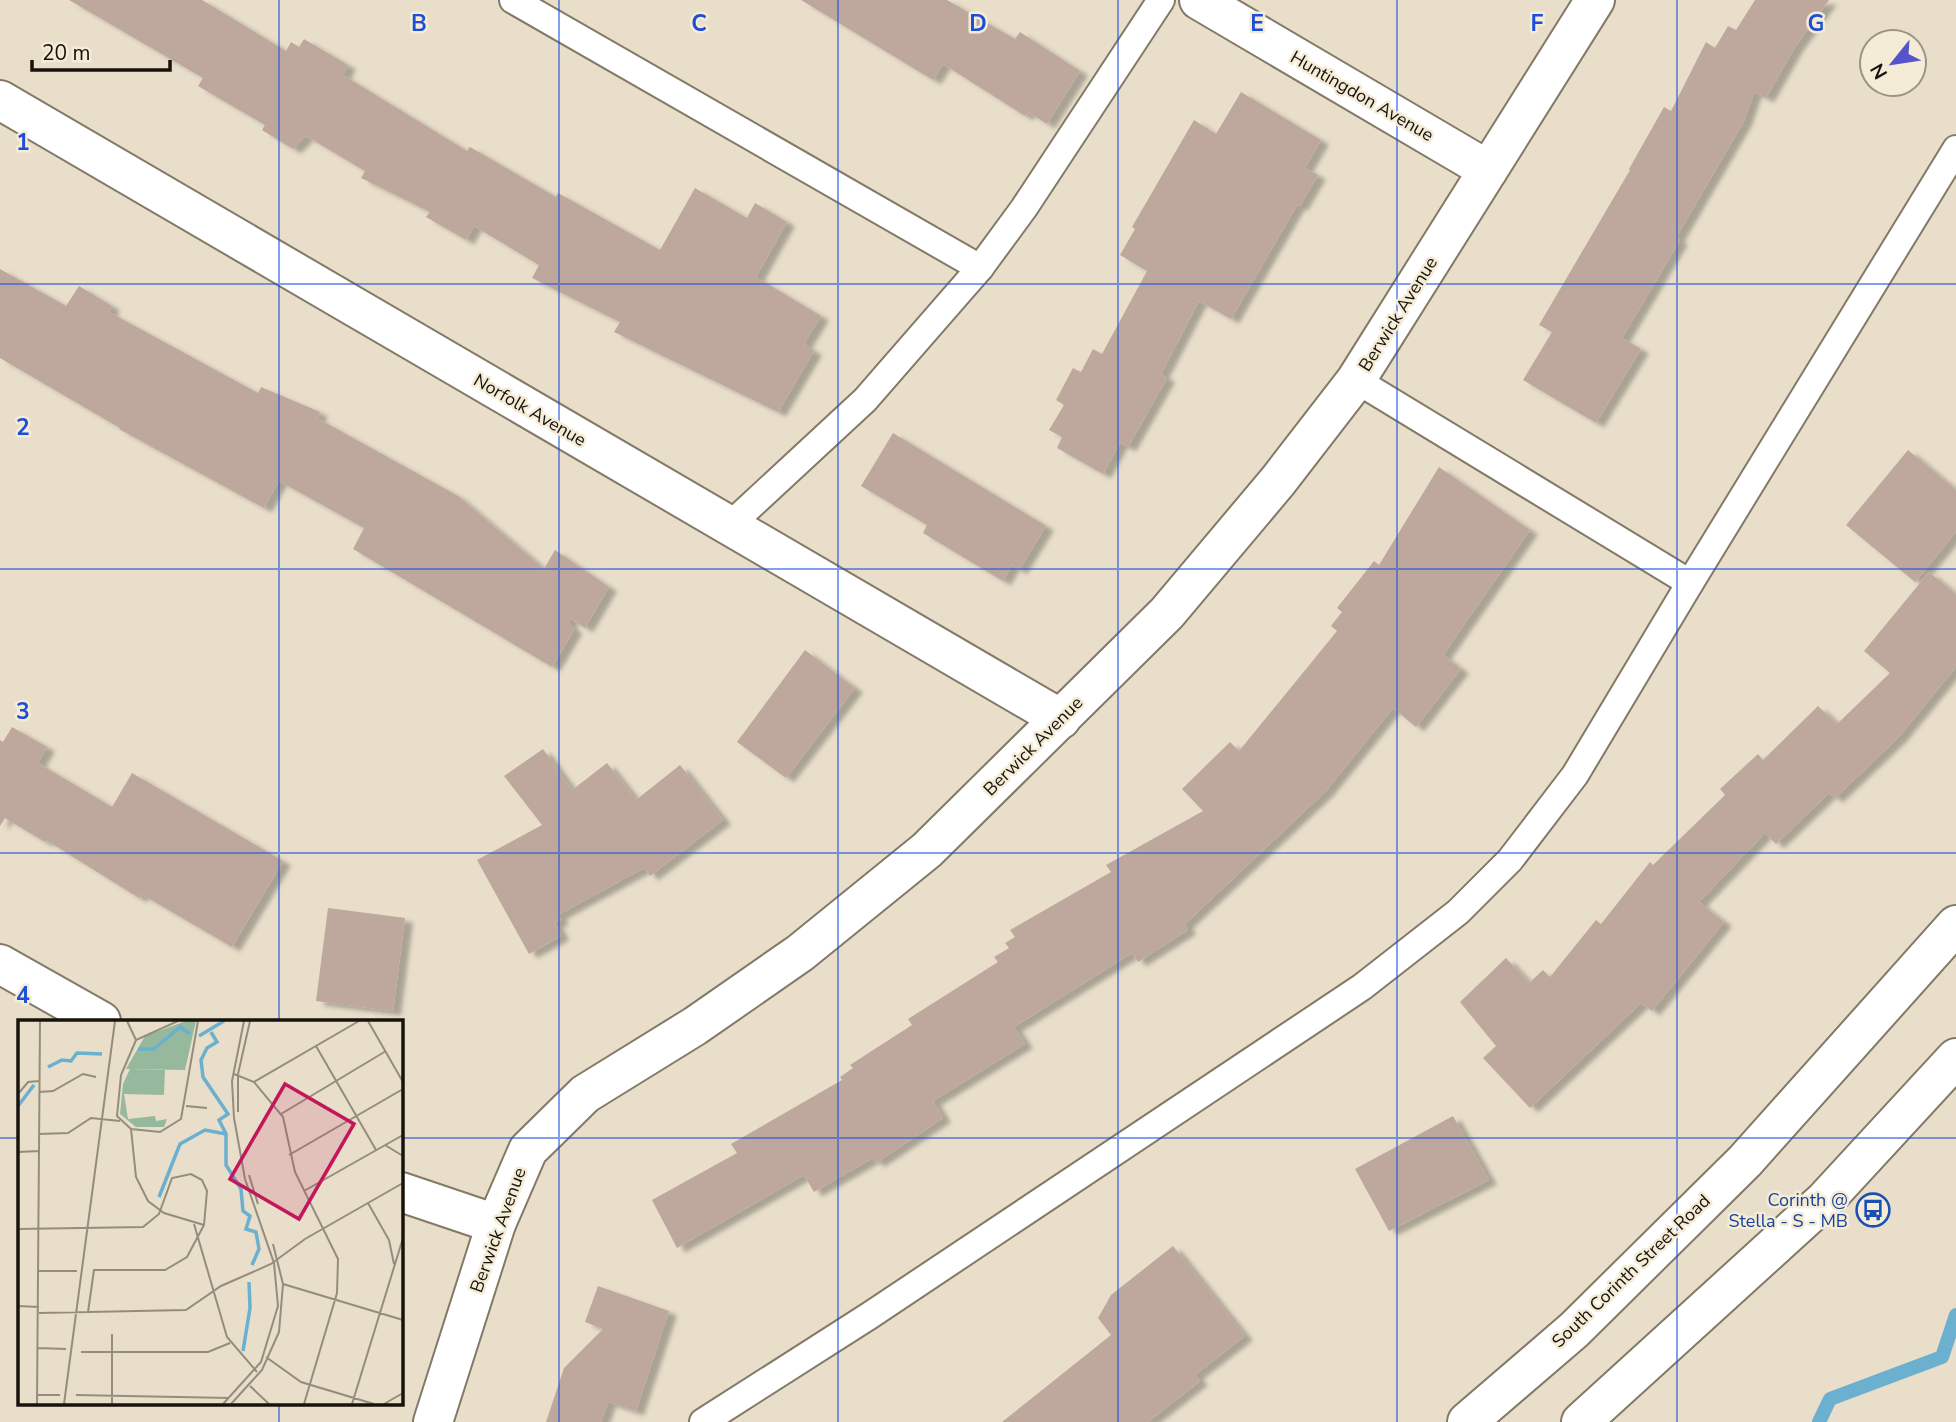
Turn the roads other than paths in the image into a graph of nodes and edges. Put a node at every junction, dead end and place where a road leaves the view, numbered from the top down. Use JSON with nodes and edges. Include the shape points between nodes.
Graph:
{"nodes":[{"id":1,"x":513,"y":0,"type":"edge"},
{"id":2,"x":1161,"y":0,"type":"edge"},
{"id":3,"x":1199,"y":0,"type":"edge"},
{"id":4,"x":1595,"y":0,"type":"edge"},
{"id":5,"x":0,"y":100,"type":"edge"},
{"id":6,"x":1956,"y":149,"type":"edge"},
{"id":7,"x":1488,"y":170,"type":"junction"},
{"id":8,"x":980,"y":268,"type":"junction"},
{"id":9,"x":1356,"y":380,"type":"junction"},
{"id":10,"x":729,"y":527,"type":"junction"},
{"id":11,"x":1690,"y":583,"type":"junction"},
{"id":12,"x":1061,"y":719,"type":"junction"},
{"id":13,"x":1956,"y":925,"type":"edge"},
{"id":14,"x":0,"y":964,"type":"edge"},
{"id":15,"x":99,"y":1020,"type":"edge"},
{"id":16,"x":1956,"y":1058,"type":"edge"},
{"id":17,"x":402,"y":1192,"type":"edge"},
{"id":18,"x":496,"y":1224,"type":"junction"},
{"id":19,"x":433,"y":1422,"type":"edge"},
{"id":20,"x":703,"y":1422,"type":"edge"},
{"id":21,"x":1467,"y":1422,"type":"edge"},
{"id":22,"x":1581,"y":1422,"type":"edge"}],
"edges":[{"from":1,"to":8,"type":"lane"},
{"from":2,"to":8,"type":"lane"},
{"from":3,"to":7,"type":"street","name":"Huntingdon Avenue"},
{"from":4,"to":7,"type":"street","name":"Berwick Avenue"},
{"from":5,"to":10,"type":"street","name":"Norfolk Avenue"},
{"from":6,"to":11,"type":"lane"},
{"from":7,"to":9,"type":"street","name":"Berwick Avenue"},
{"from":8,"to":10,"type":"lane","via":[[865,400]]},
{"from":9,"to":11,"type":"lane"},
{"from":9,"to":12,"type":"street","name":"Berwick Avenue","via":[[1167,613]]},
{"from":10,"to":12,"type":"street","name":"Norfolk Avenue"},
{"from":11,"to":20,"type":"lane","via":[[1576,775],[1510,860],[1458,912],[1350,995],[869,1317]]},
{"from":12,"to":18,"type":"street","name":"Berwick Avenue","via":[[927,850],[800,954],[585,1094],[528,1150]]},
{"from":13,"to":21,"type":"street","name":"South Corinth Street Road","via":[[1745,1161],[1574,1330]]},
{"from":14,"to":15,"type":"street"},
{"from":16,"to":22,"type":"street","via":[[1825,1200]]},
{"from":17,"to":18,"type":"street"},
{"from":18,"to":19,"type":"street","name":"Berwick Avenue"}]}
